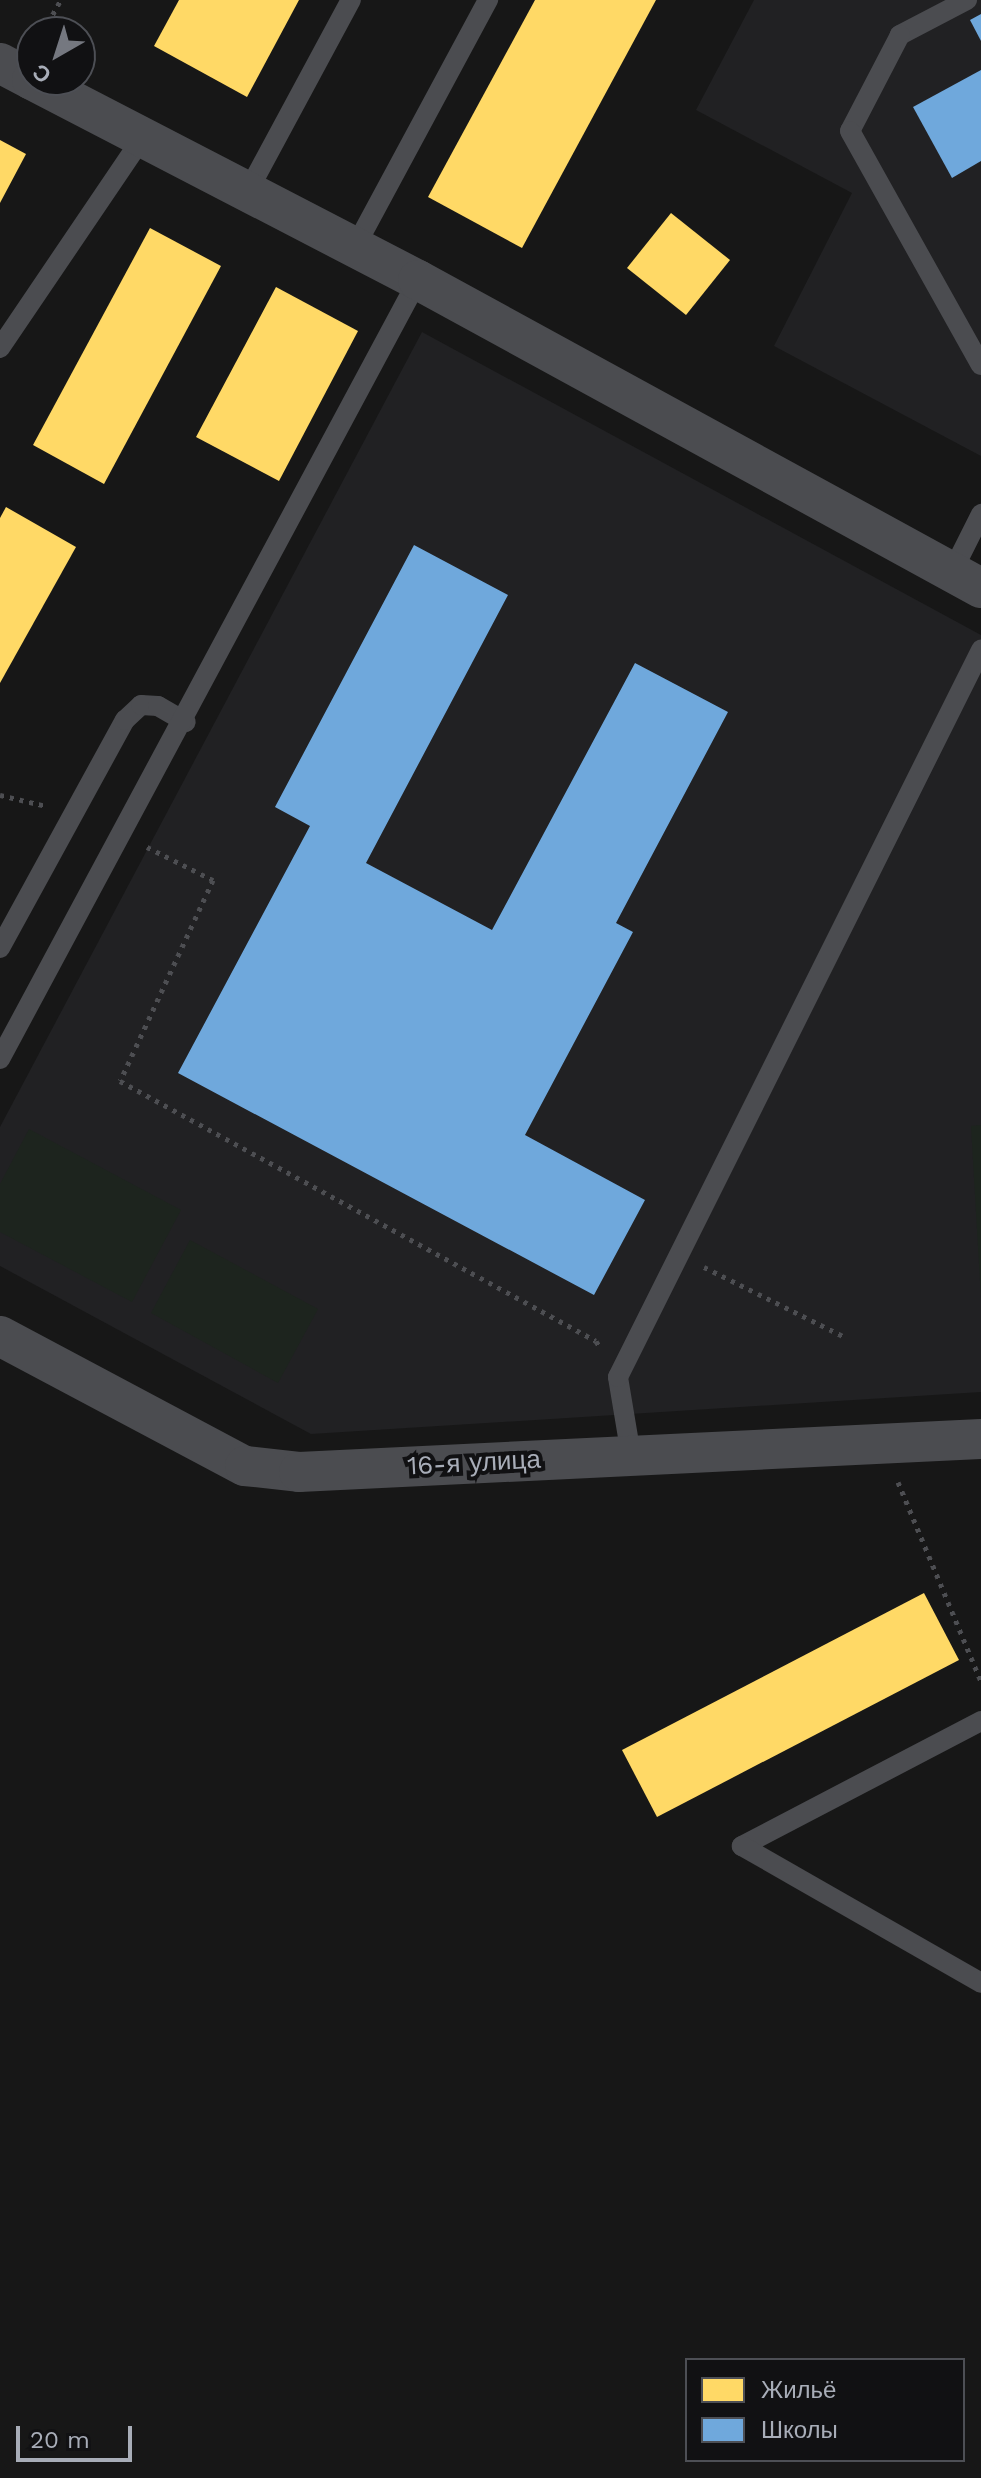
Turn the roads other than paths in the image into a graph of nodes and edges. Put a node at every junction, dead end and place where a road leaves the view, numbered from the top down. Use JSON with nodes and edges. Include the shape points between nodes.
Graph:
{"nodes":[{"id":1,"x":351,"y":0,"type":"edge"},
{"id":2,"x":488,"y":0,"type":"edge"},
{"id":3,"x":967,"y":0,"type":"edge"},
{"id":4,"x":63,"y":96,"type":"edge"},
{"id":5,"x":143,"y":137,"type":"junction"},
{"id":6,"x":248,"y":191,"type":"junction"},
{"id":7,"x":355,"y":247,"type":"junction"},
{"id":8,"x":418,"y":280,"type":"junction"},
{"id":9,"x":8,"y":316,"type":"edge"},
{"id":10,"x":0,"y":348,"type":"edge"},
{"id":11,"x":981,"y":365,"type":"edge"},
{"id":12,"x":981,"y":514,"type":"edge"},
{"id":13,"x":966,"y":580,"type":"edge"},
{"id":14,"x":981,"y":650,"type":"edge"},
{"id":15,"x":186,"y":722,"type":"junction"},
{"id":16,"x":0,"y":948,"type":"edge"},
{"id":17,"x":0,"y":1059,"type":"edge"},
{"id":18,"x":0,"y":1336,"type":"edge"},
{"id":19,"x":981,"y":1439,"type":"edge"},
{"id":20,"x":631,"y":1455,"type":"junction"},
{"id":21,"x":981,"y":1721,"type":"edge"},
{"id":22,"x":981,"y":1983,"type":"edge"}],
"edges":[{"from":1,"to":6,"type":"lane"},
{"from":2,"to":7,"type":"lane"},
{"from":3,"to":11,"type":"lane","via":[[900,35],[850,131]]},
{"from":4,"to":5,"type":"street"},
{"from":5,"to":6,"type":"street"},
{"from":5,"to":9,"type":"lane"},
{"from":6,"to":7,"type":"street"},
{"from":7,"to":8,"type":"street"},
{"from":8,"to":13,"type":"street"},
{"from":8,"to":15,"type":"lane"},
{"from":9,"to":10,"type":"lane"},
{"from":12,"to":13,"type":"lane"},
{"from":14,"to":20,"type":"lane","via":[[618,1377]]},
{"from":15,"to":16,"type":"lane","via":[[158,706],[141,705],[125,720]]},
{"from":15,"to":17,"type":"lane"},
{"from":18,"to":20,"type":"street","name":"16-я улица","via":[[245,1466],[299,1472]]},
{"from":19,"to":20,"type":"street","name":"16-я улица"},
{"from":21,"to":22,"type":"lane","via":[[742,1846]]}]}
